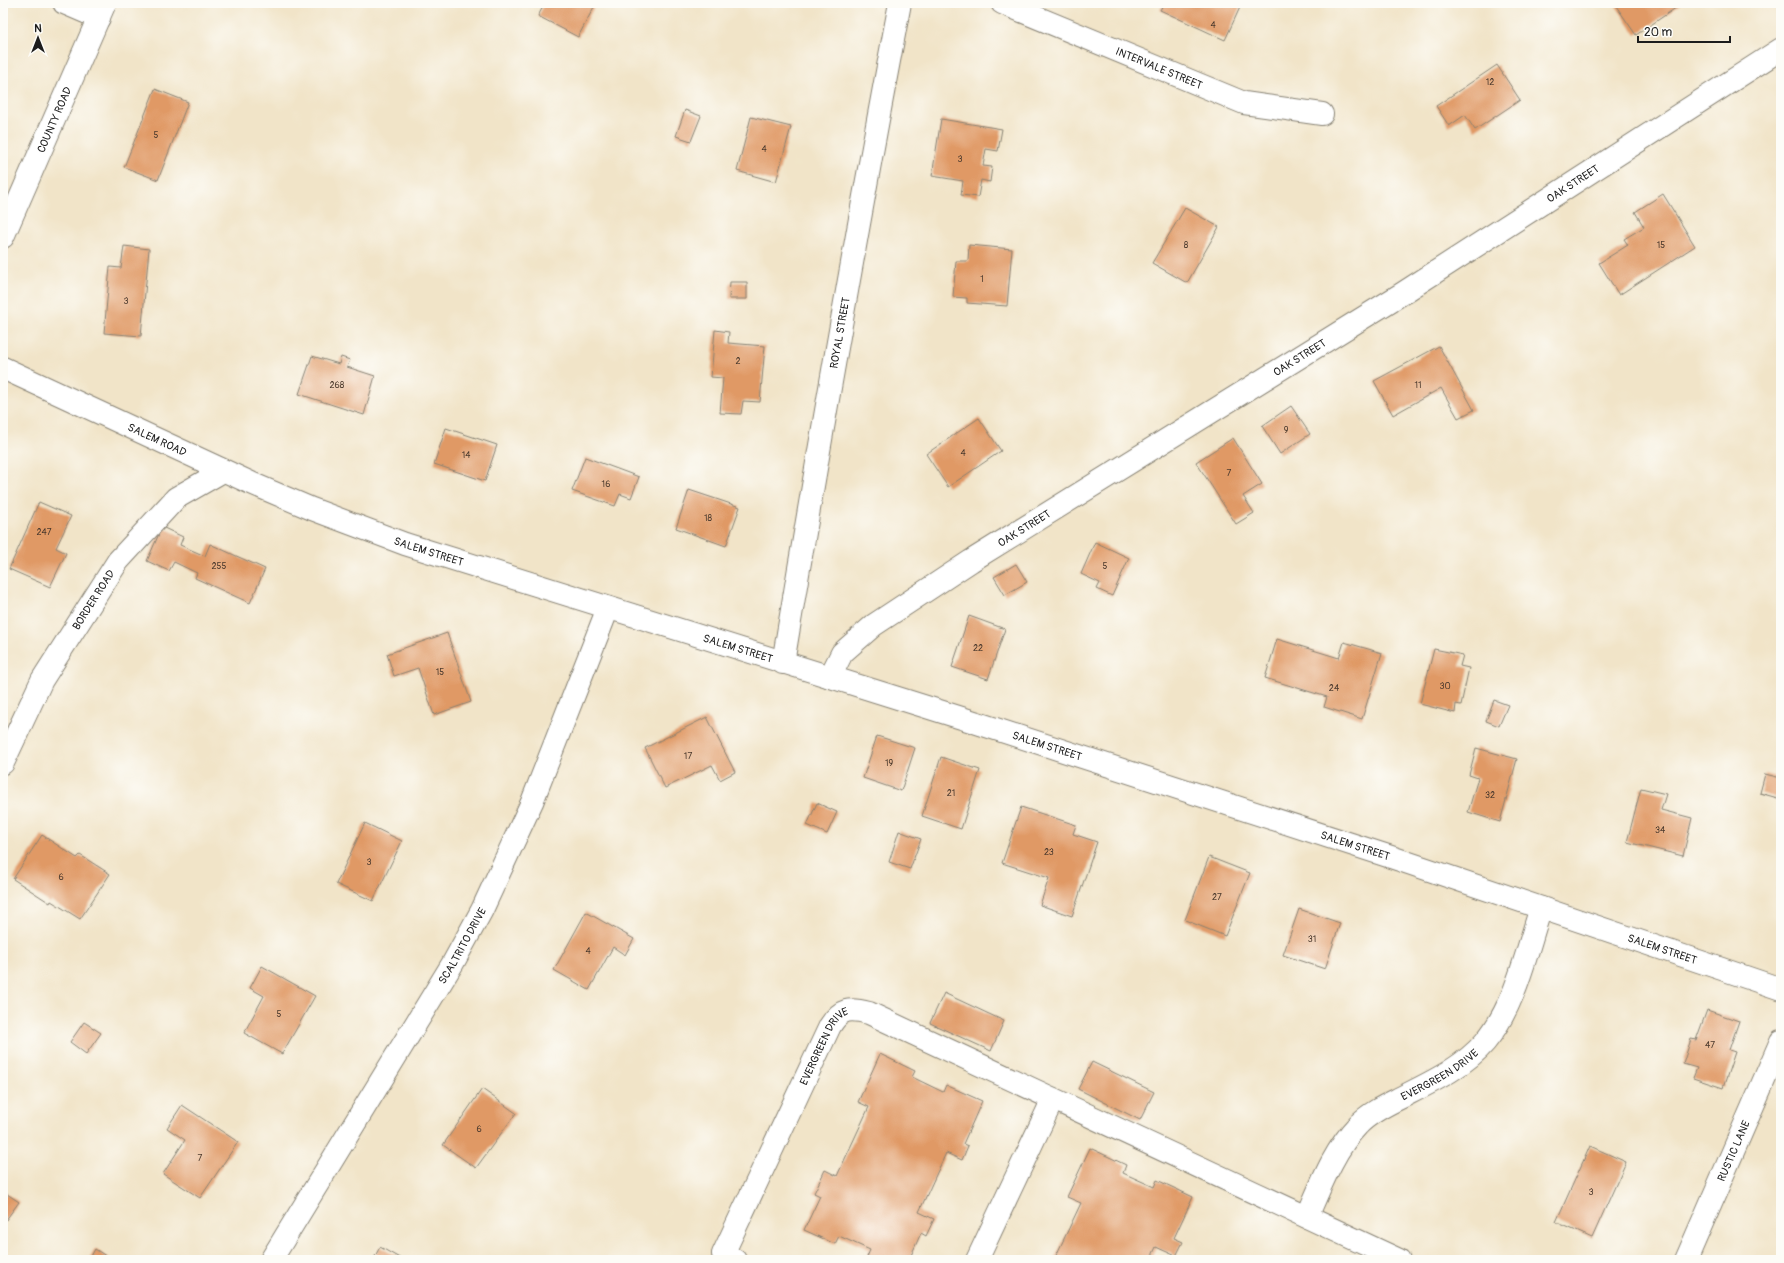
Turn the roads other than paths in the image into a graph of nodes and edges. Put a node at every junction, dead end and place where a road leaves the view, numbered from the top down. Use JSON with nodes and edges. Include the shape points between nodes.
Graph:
{"nodes":[{"id":1,"x":64,"y":3,"type":"edge"},
{"id":2,"x":900,"y":3,"type":"edge"},
{"id":3,"x":1002,"y":3,"type":"edge"},
{"id":4,"x":102,"y":11,"type":"edge"},
{"id":5,"x":1781,"y":49,"type":"edge"},
{"id":6,"x":1322,"y":114,"type":"dead end"},
{"id":7,"x":3,"y":237,"type":"edge"},
{"id":8,"x":3,"y":368,"type":"edge"},
{"id":9,"x":224,"y":471,"type":"junction"},
{"id":10,"x":312,"y":509,"type":"joint"},
{"id":11,"x":608,"y":608,"type":"junction"},
{"id":12,"x":783,"y":662,"type":"junction"},
{"id":13,"x":830,"y":677,"type":"junction"},
{"id":14,"x":3,"y":763,"type":"edge"},
{"id":15,"x":1541,"y":908,"type":"junction"},
{"id":16,"x":1781,"y":989,"type":"edge"},
{"id":17,"x":1781,"y":1042,"type":"edge"},
{"id":18,"x":1053,"y":1099,"type":"junction"},
{"id":19,"x":1307,"y":1217,"type":"junction"},
{"id":20,"x":271,"y":1260,"type":"edge"},
{"id":21,"x":735,"y":1260,"type":"edge"},
{"id":22,"x":977,"y":1260,"type":"edge"},
{"id":23,"x":1399,"y":1260,"type":"edge"},
{"id":24,"x":1686,"y":1260,"type":"edge"}],
"edges":[{"from":1,"to":4,"type":"street"},
{"from":2,"to":12,"type":"street","name":"ROYAL STREET","via":[[836,343]]},
{"from":3,"to":6,"type":"street","name":"INTERVALE STREET","via":[[1244,103]]},
{"from":4,"to":7,"type":"street","name":"COUNTY ROAD"},
{"from":5,"to":13,"type":"street","name":"OAK STREET","via":[[1403,293],[926,590],[853,642],[842,653]]},
{"from":8,"to":9,"type":"street","name":"SALEM ROAD"},
{"from":9,"to":10,"type":"street","name":"SALEM ROAD"},
{"from":9,"to":14,"type":"street","name":"BORDER ROAD","via":[[176,498],[118,561],[42,680]]},
{"from":10,"to":11,"type":"street","name":"SALEM STREET","via":[[419,548]]},
{"from":11,"to":12,"type":"street","name":"SALEM STREET"},
{"from":11,"to":20,"type":"street","name":"SCALTRITO DRIVE","via":[[532,802],[482,910],[453,963]]},
{"from":12,"to":13,"type":"street","name":"SALEM STREET"},
{"from":13,"to":15,"type":"street","name":"SALEM STREET","via":[[1022,737]]},
{"from":15,"to":16,"type":"street","name":"SALEM STREET"},
{"from":15,"to":19,"type":"street","name":"EVERGREEN DRIVE","via":[[1514,990],[1500,1020],[1485,1042],[1464,1062],[1385,1106],[1359,1124],[1340,1148]]},
{"from":17,"to":24,"type":"street","name":"RUSTIC LANE"},
{"from":18,"to":19,"type":"street","name":"EVERGREEN DRIVE"},
{"from":18,"to":21,"type":"street","name":"EVERGREEN DRIVE","via":[[869,1013],[845,1010],[836,1016],[830,1026],[723,1254]]},
{"from":18,"to":22,"type":"street"},
{"from":19,"to":23,"type":"street","name":"EVERGREEN DRIVE"}]}
